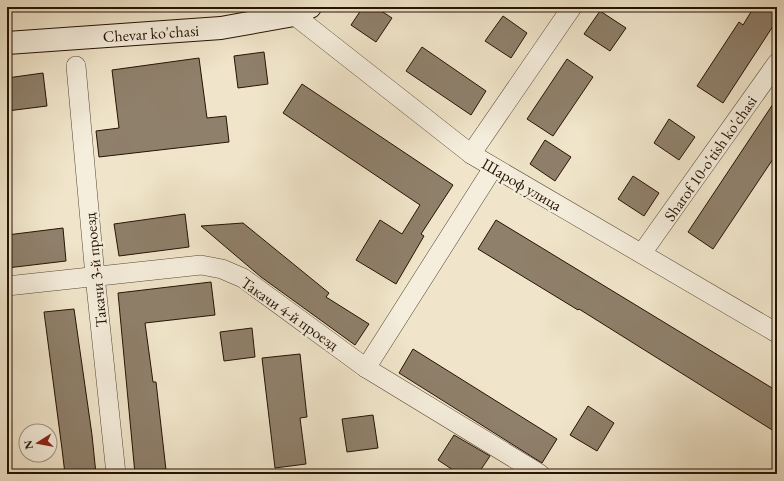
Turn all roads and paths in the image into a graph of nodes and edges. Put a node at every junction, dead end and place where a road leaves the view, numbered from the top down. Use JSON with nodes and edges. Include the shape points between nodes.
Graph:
{"nodes":[{"id":1,"x":572,"y":7,"type":"edge"},
{"id":2,"x":297,"y":10,"type":"edge"},
{"id":3,"x":9,"y":40,"type":"edge"},
{"id":4,"x":777,"y":63,"type":"edge"},
{"id":5,"x":76,"y":66,"type":"dead end"},
{"id":6,"x":471,"y":154,"type":"junction"},
{"id":7,"x":493,"y":168,"type":"junction"},
{"id":8,"x":642,"y":252,"type":"junction"},
{"id":9,"x":95,"y":276,"type":"junction"},
{"id":10,"x":7,"y":286,"type":"edge"},
{"id":11,"x":777,"y":333,"type":"edge"},
{"id":12,"x":366,"y":368,"type":"junction"},
{"id":13,"x":116,"y":474,"type":"edge"},
{"id":14,"x":540,"y":474,"type":"edge"}],
"edges":[{"from":1,"to":6,"type":"street"},
{"from":2,"to":3,"type":"street","name":"Chevar ko'chasi","via":[[221,28]]},
{"from":2,"to":6,"type":"street","name":"Шароф улица"},
{"from":4,"to":8,"type":"street","name":"Sharof 10-o'tish ko'chasi"},
{"from":5,"to":9,"type":"street","name":"Такачи 3-й проезд"},
{"from":6,"to":7,"type":"street","name":"Шароф улица"},
{"from":7,"to":8,"type":"street","name":"Шароф улица"},
{"from":7,"to":12,"type":"street"},
{"from":8,"to":11,"type":"street","name":"Шароф улица"},
{"from":9,"to":10,"type":"street","name":"Такачи 4-й проезд"},
{"from":9,"to":12,"type":"street","name":"Такачи 4-й проезд","via":[[202,265],[222,269],[243,278]]},
{"from":9,"to":13,"type":"street","name":"Такачи 3-й проезд"},
{"from":12,"to":14,"type":"street","name":"Такачи 4-й проезд"}]}
